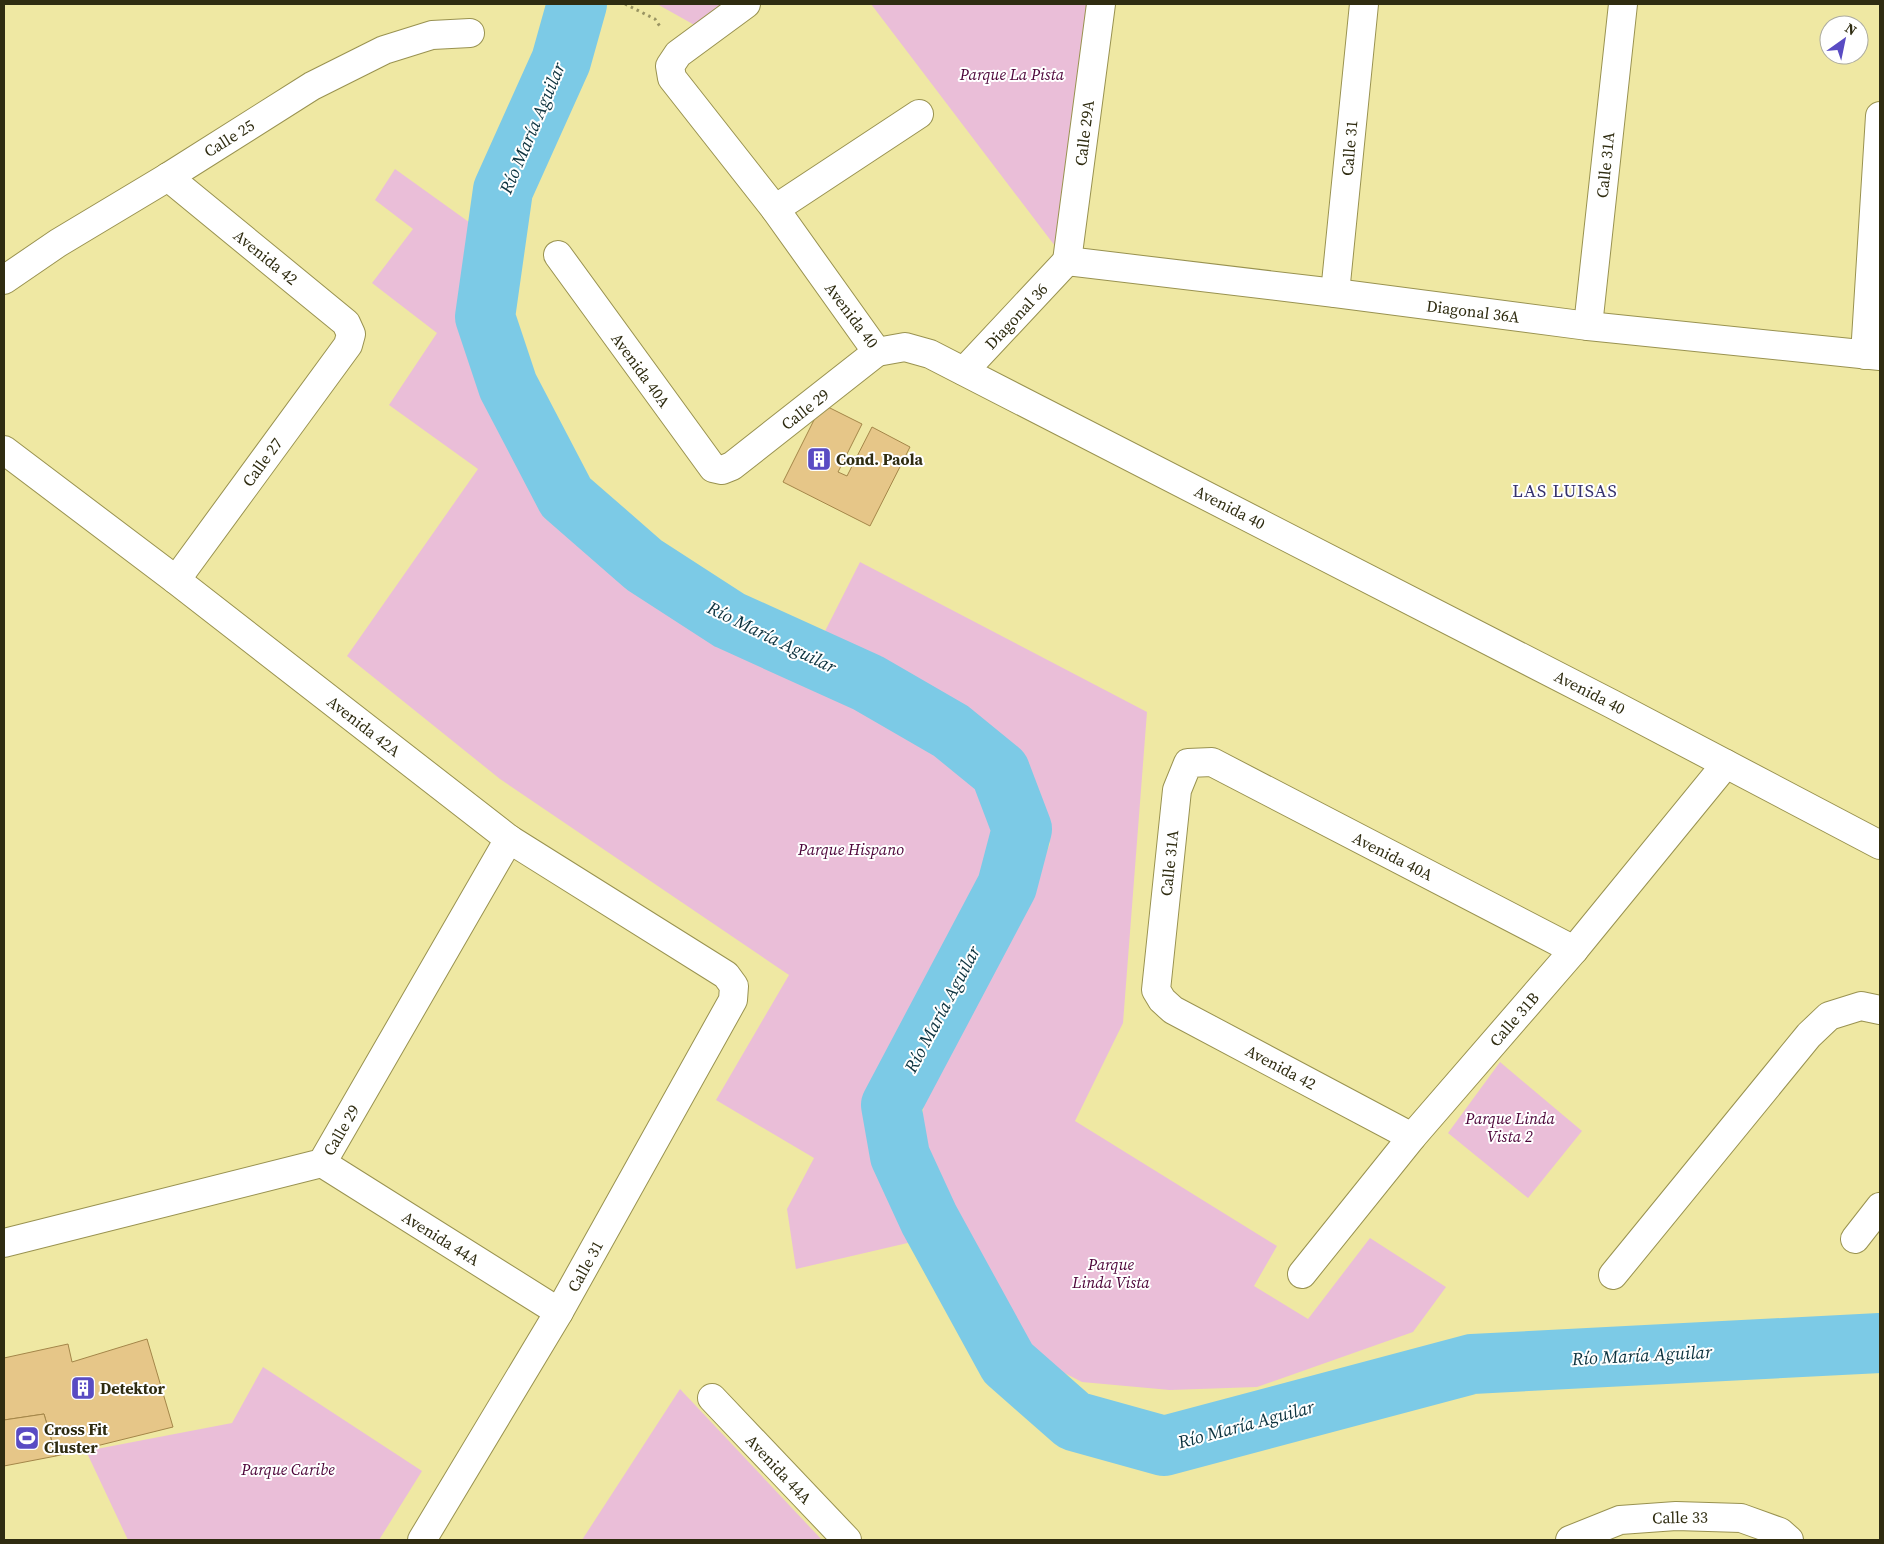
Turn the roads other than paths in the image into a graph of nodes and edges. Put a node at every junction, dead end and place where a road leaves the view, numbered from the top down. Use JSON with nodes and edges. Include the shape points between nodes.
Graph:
{"nodes":[{"id":1,"x":746,"y":4,"type":"edge"},
{"id":2,"x":1101,"y":4,"type":"edge"},
{"id":3,"x":1364,"y":4,"type":"edge"},
{"id":4,"x":1623,"y":4,"type":"edge"},
{"id":5,"x":470,"y":33,"type":"dead end"},
{"id":6,"x":919,"y":114,"type":"dead end"},
{"id":7,"x":1880,"y":116,"type":"edge"},
{"id":8,"x":168,"y":177,"type":"junction"},
{"id":9,"x":775,"y":209,"type":"junction"},
{"id":10,"x":558,"y":255,"type":"dead end"},
{"id":11,"x":1067,"y":261,"type":"junction"},
{"id":12,"x":4,"y":280,"type":"edge"},
{"id":13,"x":1335,"y":293,"type":"junction"},
{"id":14,"x":1588,"y":326,"type":"junction"},
{"id":15,"x":348,"y":345,"type":"joint"},
{"id":16,"x":877,"y":352,"type":"junction"},
{"id":17,"x":1873,"y":356,"type":"edge"},
{"id":18,"x":964,"y":371,"type":"junction"},
{"id":19,"x":4,"y":450,"type":"edge"},
{"id":20,"x":732,"y":466,"type":"joint"},
{"id":21,"x":176,"y":580,"type":"junction"},
{"id":22,"x":1212,"y":762,"type":"joint"},
{"id":23,"x":1726,"y":764,"type":"junction"},
{"id":24,"x":509,"y":839,"type":"junction"},
{"id":25,"x":1880,"y":845,"type":"edge"},
{"id":26,"x":1574,"y":950,"type":"junction"},
{"id":27,"x":734,"y":986,"type":"joint"},
{"id":28,"x":1156,"y":990,"type":"joint"},
{"id":29,"x":1880,"y":1010,"type":"edge"},
{"id":30,"x":1412,"y":1138,"type":"junction"},
{"id":31,"x":322,"y":1163,"type":"junction"},
{"id":32,"x":1880,"y":1208,"type":"edge"},
{"id":33,"x":1855,"y":1239,"type":"dead end"},
{"id":34,"x":4,"y":1243,"type":"edge"},
{"id":35,"x":1302,"y":1274,"type":"dead end"},
{"id":36,"x":1613,"y":1276,"type":"dead end"},
{"id":37,"x":559,"y":1312,"type":"junction"},
{"id":38,"x":712,"y":1398,"type":"dead end"},
{"id":39,"x":422,"y":1540,"type":"edge"},
{"id":40,"x":847,"y":1540,"type":"edge"},
{"id":41,"x":1570,"y":1540,"type":"edge"},
{"id":42,"x":1789,"y":1540,"type":"edge"}],
"edges":[{"from":1,"to":9,"type":"street","name":"Avenida 40","via":[[675,66]]},
{"from":2,"to":11,"type":"street","name":"Calle 29A"},
{"from":3,"to":13,"type":"street","name":"Calle 31"},
{"from":4,"to":14,"type":"street","name":"Calle 31A"},
{"from":5,"to":8,"type":"street","name":"Calle 25","via":[[432,35],[384,50],[312,86]]},
{"from":6,"to":9,"type":"street"},
{"from":7,"to":17,"type":"street"},
{"from":8,"to":12,"type":"street","name":"Calle 25","via":[[58,243]]},
{"from":8,"to":15,"type":"street","name":"Avenida 42","via":[[346,323],[351,334]]},
{"from":9,"to":16,"type":"street","name":"Avenida 40"},
{"from":10,"to":20,"type":"street","name":"Avenida 40A","via":[[706,460],[713,468],[722,470]]},
{"from":11,"to":13,"type":"street","name":"Diagonal 36A"},
{"from":11,"to":18,"type":"street","name":"Diagonal 36"},
{"from":13,"to":14,"type":"street","name":"Diagonal 36A"},
{"from":14,"to":17,"type":"street","name":"Diagonal 36A"},
{"from":15,"to":21,"type":"street","name":"Calle 27"},
{"from":16,"to":18,"type":"street","name":"Avenida 40","via":[[905,347],[930,354]]},
{"from":16,"to":20,"type":"street","name":"Calle 29"},
{"from":18,"to":23,"type":"street","name":"Avenida 40"},
{"from":19,"to":21,"type":"street","name":"Avenida 42A"},
{"from":21,"to":24,"type":"street","name":"Avenida 42A"},
{"from":22,"to":26,"type":"street","name":"Avenida 40A"},
{"from":22,"to":28,"type":"street","name":"Calle 31A","via":[[1188,762],[1176,790]]},
{"from":23,"to":25,"type":"street","name":"Avenida 40"},
{"from":23,"to":26,"type":"street","name":"Calle 31B"},
{"from":24,"to":27,"type":"street","name":"Avenida 42A","via":[[726,975]]},
{"from":24,"to":31,"type":"street","name":"Calle 29"},
{"from":26,"to":30,"type":"street","name":"Calle 31B"},
{"from":27,"to":37,"type":"street","name":"Calle 31","via":[[733,1000]]},
{"from":28,"to":30,"type":"street","name":"Avenida 42","via":[[1173,1010]]},
{"from":29,"to":36,"type":"street","via":[[1861,1006],[1829,1016],[1809,1035]]},
{"from":30,"to":35,"type":"street","name":"Calle 31B"},
{"from":31,"to":34,"type":"street","name":"Calle 29"},
{"from":31,"to":37,"type":"street","name":"Avenida 44A"},
{"from":32,"to":33,"type":"street"},
{"from":37,"to":39,"type":"street","name":"Calle 31"},
{"from":38,"to":40,"type":"street","name":"Avenida 44A"},
{"from":41,"to":42,"type":"street","name":"Calle 33","via":[[1620,1520],[1676,1516],[1741,1518],[1780,1532]]}]}
